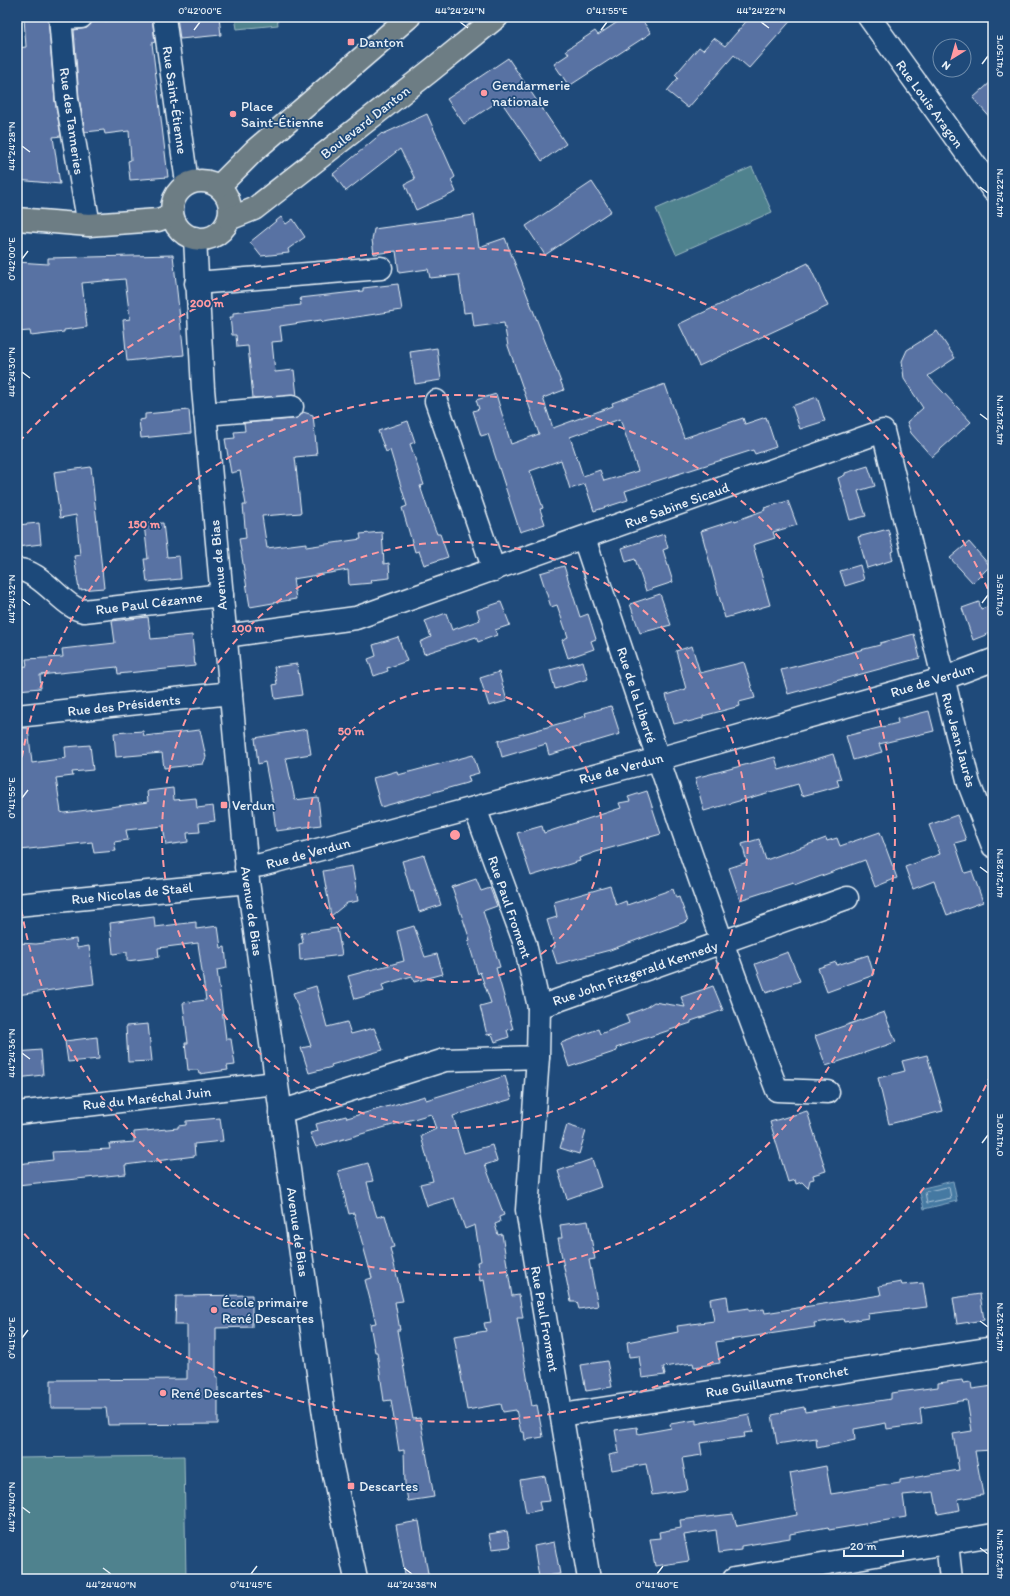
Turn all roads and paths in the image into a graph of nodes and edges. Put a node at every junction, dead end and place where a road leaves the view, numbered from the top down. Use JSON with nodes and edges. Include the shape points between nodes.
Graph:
{"nodes":[{"id":1,"x":81,"y":17,"type":"edge"},
{"id":2,"x":164,"y":17,"type":"edge"},
{"id":3,"x":409,"y":17,"type":"edge"},
{"id":4,"x":868,"y":17,"type":"edge"},
{"id":5,"x":60,"y":18,"type":"edge"},
{"id":6,"x":489,"y":19,"type":"edge"},
{"id":7,"x":187,"y":183,"type":"junction"},
{"id":8,"x":219,"y":186,"type":"junction"},
{"id":9,"x":993,"y":190,"type":"edge"},
{"id":10,"x":172,"y":215,"type":"junction"},
{"id":11,"x":27,"y":219,"type":"edge"},
{"id":12,"x":229,"y":220,"type":"junction"},
{"id":13,"x":89,"y":225,"type":"junction"},
{"id":14,"x":195,"y":238,"type":"junction"},
{"id":15,"x":381,"y":268,"type":"dead end"},
{"id":16,"x":196,"y":283,"type":"junction"},
{"id":17,"x":436,"y":402,"type":"dead end"},
{"id":18,"x":292,"y":407,"type":"dead end"},
{"id":19,"x":205,"y":414,"type":"junction"},
{"id":20,"x":584,"y":538,"type":"junction"},
{"id":21,"x":17,"y":570,"type":"edge"},
{"id":22,"x":494,"y":570,"type":"junction"},
{"id":23,"x":222,"y":595,"type":"junction"},
{"id":24,"x":225,"y":636,"type":"junction"},
{"id":25,"x":993,"y":660,"type":"edge"},
{"id":26,"x":942,"y":679,"type":"junction"},
{"id":27,"x":231,"y":693,"type":"junction"},
{"id":28,"x":17,"y":716,"type":"edge"},
{"id":29,"x":658,"y":758,"type":"junction"},
{"id":30,"x":476,"y":808,"type":"junction"},
{"id":31,"x":993,"y":846,"type":"edge"},
{"id":32,"x":247,"y":874,"type":"junction"},
{"id":33,"x":847,"y":898,"type":"dead end"},
{"id":34,"x":17,"y":905,"type":"edge"},
{"id":35,"x":723,"y":942,"type":"junction"},
{"id":36,"x":539,"y":1007,"type":"junction"},
{"id":37,"x":538,"y":1057,"type":"junction"},
{"id":38,"x":276,"y":1083,"type":"junction"},
{"id":39,"x":828,"y":1092,"type":"dead end"},
{"id":40,"x":280,"y":1112,"type":"junction"},
{"id":41,"x":17,"y":1113,"type":"edge"},
{"id":42,"x":993,"y":1348,"type":"edge"},
{"id":43,"x":562,"y":1415,"type":"junction"},
{"id":44,"x":993,"y":1536,"type":"edge"},
{"id":45,"x":947,"y":1543,"type":"junction"},
{"id":46,"x":356,"y":1579,"type":"edge"},
{"id":47,"x":589,"y":1579,"type":"edge"},
{"id":48,"x":734,"y":1579,"type":"edge"},
{"id":49,"x":951,"y":1579,"type":"edge"}],
"edges":[{"from":1,"to":5,"type":"street"},
{"from":2,"to":7,"type":"street","name":"Rue Saint-Étienne"},
{"from":3,"to":8,"type":"main road","via":[[255,150]]},
{"from":4,"to":9,"type":"street","name":"Rue Louis Aragon"},
{"from":5,"to":13,"type":"street","name":"Rue des Tanneries","via":[[67,100]]},
{"from":6,"to":12,"type":"main road","name":"Boulevard Danton","via":[[429,72],[254,209]]},
{"from":7,"to":8,"type":"main road","via":[[203,180]]},
{"from":7,"to":10,"type":"main road","via":[[175,196]]},
{"from":8,"to":12,"type":"main road","via":[[229,201]]},
{"from":10,"to":13,"type":"main road","via":[[158,220]]},
{"from":10,"to":14,"type":"main road","via":[[180,230]]},
{"from":11,"to":13,"type":"main road"},
{"from":12,"to":14,"type":"main road","via":[[215,235],[203,239]]},
{"from":14,"to":16,"type":"street","name":"Avenue de Bias"},
{"from":15,"to":16,"type":"street"},
{"from":16,"to":19,"type":"street","name":"Avenue de Bias"},
{"from":17,"to":22,"type":"street"},
{"from":18,"to":19,"type":"street"},
{"from":19,"to":23,"type":"street","name":"Avenue de Bias"},
{"from":20,"to":22,"type":"street","name":"Rue Sabine Sicaud"},
{"from":20,"to":26,"type":"street","name":"Rue Sabine Sicaud","via":[[883,431]]},
{"from":20,"to":29,"type":"street","name":"Rue de la Liberté"},
{"from":21,"to":23,"type":"street","name":"Rue Paul Cézanne","via":[[32,574],[73,607],[84,611]]},
{"from":22,"to":24,"type":"street","name":"Rue Sabine Sicaud","via":[[356,618]]},
{"from":23,"to":24,"type":"street","name":"Avenue de Bias"},
{"from":24,"to":27,"type":"street","name":"Avenue de Bias"},
{"from":25,"to":26,"type":"street","name":"Rue de Verdun"},
{"from":26,"to":29,"type":"street","name":"Rue de Verdun"},
{"from":26,"to":31,"type":"street","name":"Rue Jean Jaurès","via":[[969,784]]},
{"from":27,"to":28,"type":"street","name":"Rue des Présidents"},
{"from":27,"to":32,"type":"street","name":"Avenue de Bias"},
{"from":29,"to":30,"type":"street","name":"Rue de Verdun"},
{"from":29,"to":35,"type":"street","name":"Rue de la Liberté"},
{"from":30,"to":32,"type":"street","name":"Rue de Verdun","via":[[262,866]]},
{"from":30,"to":36,"type":"street","name":"Rue Paul Froment","via":[[524,944]]},
{"from":32,"to":34,"type":"street","name":"Rue Nicolas de Staël"},
{"from":32,"to":38,"type":"street","name":"Avenue de Bias"},
{"from":33,"to":35,"type":"street","name":"Rue John Fitzgerald Kennedy"},
{"from":35,"to":36,"type":"street","name":"Rue John Fitzgerald Kennedy"},
{"from":35,"to":39,"type":"street","name":"Rue de la Liberté","via":[[777,1090]]},
{"from":36,"to":37,"type":"street","name":"Rue John Fitzgerald Kennedy"},
{"from":37,"to":40,"type":"street","via":[[445,1060]]},
{"from":37,"to":43,"type":"street","name":"Rue Paul Froment","via":[[527,1210]]},
{"from":38,"to":40,"type":"street","name":"Avenue de Bias"},
{"from":38,"to":41,"type":"street","name":"Rue du Maréchal Juin"},
{"from":40,"to":46,"type":"street","name":"Avenue de Bias","via":[[330,1457]]},
{"from":42,"to":43,"type":"street","name":"Rue Guillaume Tronchet"},
{"from":43,"to":47,"type":"street","name":"Rue Paul Froment"},
{"from":44,"to":45,"type":"street"},
{"from":45,"to":48,"type":"street"},
{"from":45,"to":49,"type":"street"}]}
